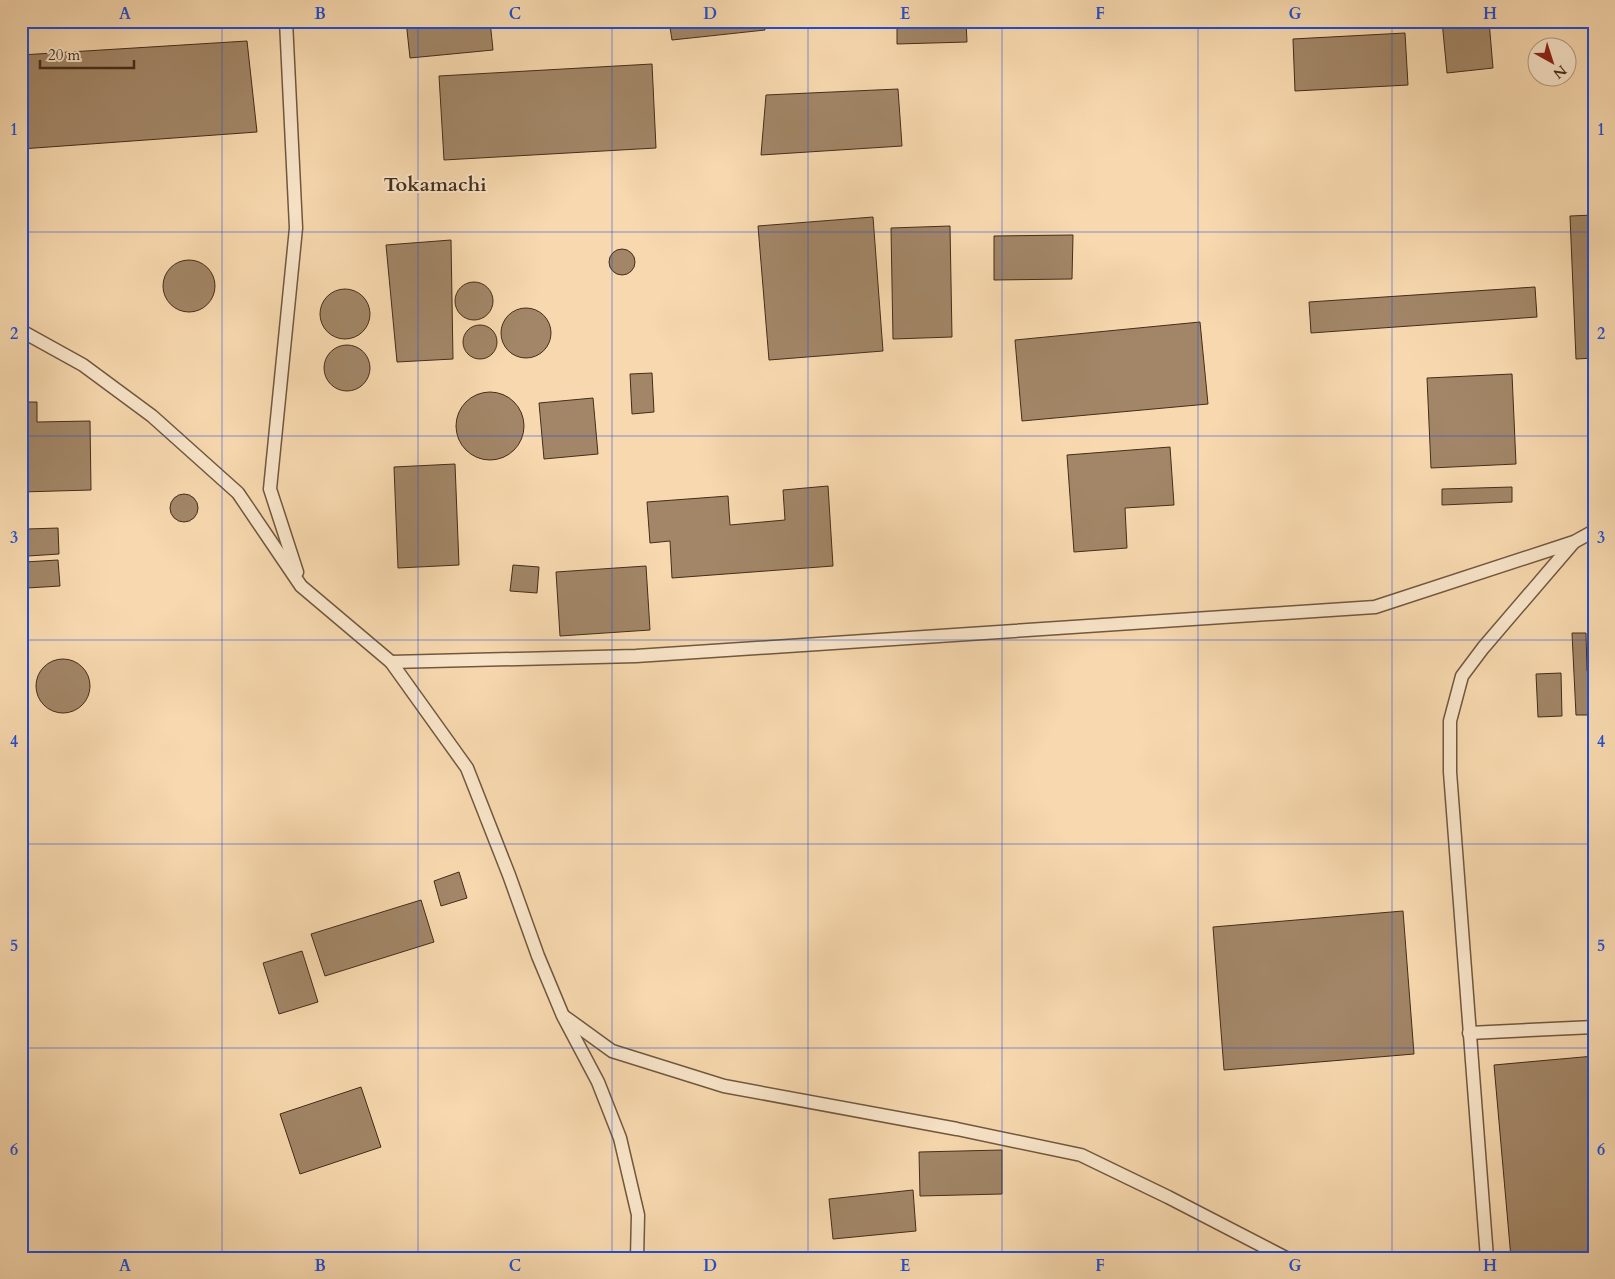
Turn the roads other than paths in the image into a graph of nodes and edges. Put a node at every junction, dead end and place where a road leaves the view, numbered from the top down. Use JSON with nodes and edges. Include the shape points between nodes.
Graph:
{"nodes":[{"id":1,"x":286,"y":21,"type":"edge"},
{"id":2,"x":21,"y":333,"type":"edge"},
{"id":3,"x":1594,"y":532,"type":"edge"},
{"id":4,"x":1574,"y":542,"type":"junction"},
{"id":5,"x":301,"y":586,"type":"junction"},
{"id":6,"x":392,"y":662,"type":"junction"},
{"id":7,"x":563,"y":1016,"type":"junction"},
{"id":8,"x":1594,"y":1026,"type":"edge"},
{"id":9,"x":1469,"y":1033,"type":"junction"},
{"id":10,"x":637,"y":1258,"type":"edge"},
{"id":11,"x":1286,"y":1258,"type":"edge"},
{"id":12,"x":1487,"y":1258,"type":"edge"}],
"edges":[{"from":1,"to":5,"type":"lane","via":[[296,228],[270,489]]},
{"from":2,"to":5,"type":"lane","via":[[83,365],[152,416],[238,493]]},
{"from":3,"to":4,"type":"lane"},
{"from":4,"to":6,"type":"lane","via":[[1375,607],[636,656]]},
{"from":4,"to":9,"type":"lane","via":[[1462,676],[1450,721],[1450,772]]},
{"from":5,"to":6,"type":"lane"},
{"from":6,"to":7,"type":"lane","via":[[467,768]]},
{"from":7,"to":10,"type":"lane","via":[[598,1082],[620,1138],[638,1215]]},
{"from":7,"to":11,"type":"lane","via":[[612,1051],[724,1086],[1081,1155]]},
{"from":8,"to":9,"type":"lane"},
{"from":9,"to":12,"type":"lane"}]}
